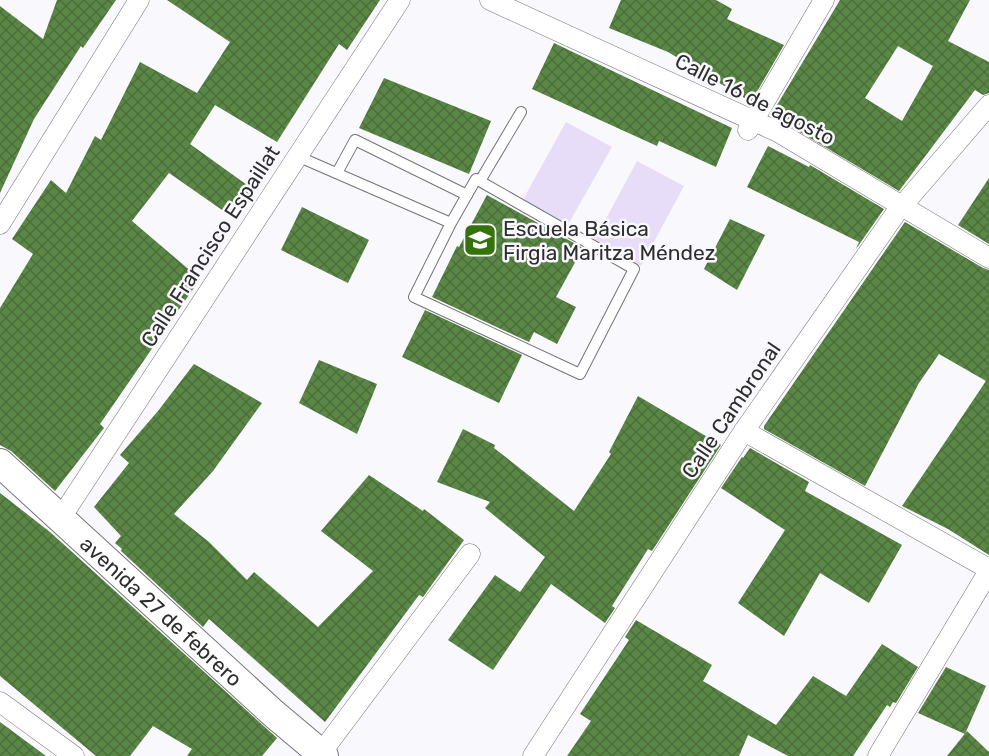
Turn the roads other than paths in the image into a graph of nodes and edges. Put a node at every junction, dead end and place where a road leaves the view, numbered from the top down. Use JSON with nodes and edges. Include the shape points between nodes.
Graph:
{"nodes":[{"id":1,"x":139,"y":0,"type":"edge"},
{"id":2,"x":400,"y":0,"type":"edge"},
{"id":3,"x":490,"y":0,"type":"edge"},
{"id":4,"x":824,"y":0,"type":"edge"},
{"id":5,"x":989,"y":105,"type":"edge"},
{"id":6,"x":521,"y":112,"type":"dead end"},
{"id":7,"x":751,"y":125,"type":"junction"},
{"id":8,"x":297,"y":156,"type":"junction"},
{"id":9,"x":337,"y":173,"type":"junction"},
{"id":10,"x":480,"y":181,"type":"junction"},
{"id":11,"x":467,"y":195,"type":"junction"},
{"id":12,"x":902,"y":206,"type":"junction"},
{"id":13,"x":451,"y":223,"type":"junction"},
{"id":14,"x":0,"y":224,"type":"edge"},
{"id":15,"x":989,"y":258,"type":"edge"},
{"id":16,"x":744,"y":431,"type":"junction"},
{"id":17,"x":0,"y":463,"type":"edge"},
{"id":18,"x":60,"y":519,"type":"junction"},
{"id":19,"x":470,"y":554,"type":"dead end"},
{"id":20,"x":989,"y":570,"type":"edge"},
{"id":21,"x":0,"y":702,"type":"edge"},
{"id":22,"x":323,"y":755,"type":"edge"},
{"id":23,"x":74,"y":756,"type":"edge"},
{"id":24,"x":533,"y":756,"type":"edge"},
{"id":25,"x":878,"y":756,"type":"edge"}],
"edges":[{"from":1,"to":14,"type":"street"},
{"from":2,"to":8,"type":"street","name":"Calle Francisco Espaillat"},
{"from":3,"to":7,"type":"street","name":"Calle 16 de agosto"},
{"from":4,"to":7,"type":"street"},
{"from":5,"to":12,"type":"street","name":"Calle Cambronal"},
{"from":6,"to":10,"type":"lane"},
{"from":7,"to":12,"type":"street","name":"Calle 16 de agosto","via":[[778,132]]},
{"from":8,"to":9,"type":"lane"},
{"from":8,"to":18,"type":"street","name":"Calle Francisco Espaillat"},
{"from":9,"to":11,"type":"lane","via":[[354,140]]},
{"from":9,"to":13,"type":"lane"},
{"from":10,"to":11,"type":"lane","via":[[476,179]]},
{"from":10,"to":13,"type":"lane","via":[[634,269],[580,374],[414,297]]},
{"from":11,"to":13,"type":"lane"},
{"from":12,"to":15,"type":"street","name":"Calle 16 de agosto"},
{"from":12,"to":16,"type":"street","name":"Calle Cambronal"},
{"from":16,"to":20,"type":"street"},
{"from":16,"to":24,"type":"street","name":"Calle Cambronal"},
{"from":17,"to":18,"type":"main road","name":"avenida 27 de febrero"},
{"from":18,"to":22,"type":"main road","name":"avenida 27 de febrero"},
{"from":19,"to":22,"type":"street"},
{"from":20,"to":25,"type":"street"},
{"from":21,"to":23,"type":"street"}]}
